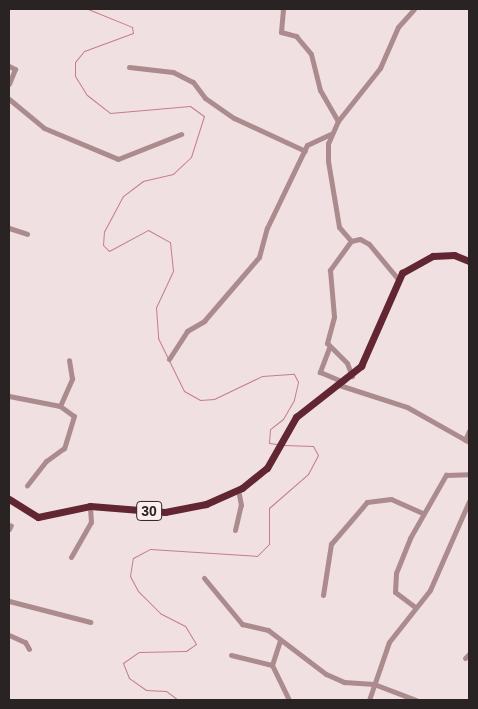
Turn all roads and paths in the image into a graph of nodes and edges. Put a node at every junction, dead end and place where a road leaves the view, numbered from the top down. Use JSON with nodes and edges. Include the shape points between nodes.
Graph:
{"nodes":[{"id":1,"x":283,"y":9,"type":"edge"},
{"id":2,"x":414,"y":9,"type":"edge"},
{"id":3,"x":9,"y":66,"type":"edge"},
{"id":4,"x":129,"y":66,"type":"dead end"},
{"id":5,"x":9,"y":84,"type":"edge"},
{"id":6,"x":9,"y":99,"type":"edge"},
{"id":7,"x":338,"y":122,"type":"junction"},
{"id":8,"x":181,"y":134,"type":"dead end"},
{"id":9,"x":331,"y":134,"type":"junction"},
{"id":10,"x":305,"y":151,"type":"junction"},
{"id":11,"x":9,"y":228,"type":"edge"},
{"id":12,"x":27,"y":234,"type":"dead end"},
{"id":13,"x":351,"y":240,"type":"junction"},
{"id":14,"x":469,"y":261,"type":"edge"},
{"id":15,"x":398,"y":278,"type":"junction"},
{"id":16,"x":329,"y":348,"type":"junction"},
{"id":17,"x":169,"y":358,"type":"dead end"},
{"id":18,"x":69,"y":360,"type":"dead end"},
{"id":19,"x":352,"y":376,"type":"junction"},
{"id":20,"x":341,"y":384,"type":"junction"},
{"id":21,"x":9,"y":396,"type":"edge"},
{"id":22,"x":60,"y":406,"type":"junction"},
{"id":23,"x":469,"y":431,"type":"edge"},
{"id":24,"x":467,"y":441,"type":"edge"},
{"id":25,"x":469,"y":474,"type":"edge"},
{"id":26,"x":27,"y":486,"type":"dead end"},
{"id":27,"x":238,"y":490,"type":"junction"},
{"id":28,"x":9,"y":499,"type":"edge"},
{"id":29,"x":469,"y":501,"type":"edge"},
{"id":30,"x":90,"y":506,"type":"junction"},
{"id":31,"x":422,"y":513,"type":"junction"},
{"id":32,"x":235,"y":530,"type":"dead end"},
{"id":33,"x":71,"y":557,"type":"dead end"},
{"id":34,"x":204,"y":578,"type":"dead end"},
{"id":35,"x":323,"y":595,"type":"dead end"},
{"id":36,"x":9,"y":601,"type":"edge"},
{"id":37,"x":415,"y":607,"type":"junction"},
{"id":38,"x":90,"y":622,"type":"dead end"},
{"id":39,"x":9,"y":635,"type":"edge"},
{"id":40,"x":280,"y":641,"type":"junction"},
{"id":41,"x":29,"y":649,"type":"dead end"},
{"id":42,"x":231,"y":655,"type":"dead end"},
{"id":43,"x":272,"y":665,"type":"junction"},
{"id":44,"x":374,"y":684,"type":"junction"},
{"id":45,"x":289,"y":700,"type":"edge"},
{"id":46,"x":369,"y":700,"type":"edge"},
{"id":47,"x":416,"y":700,"type":"edge"}],
"edges":[{"from":1,"to":7,"type":"street","via":[[281,32],[296,36],[311,54],[320,90]]},
{"from":2,"to":7,"type":"street","via":[[398,27],[380,68]]},
{"from":3,"to":5,"type":"street","via":[[15,69]]},
{"from":4,"to":10,"type":"street","via":[[173,72],[193,82],[206,98],[234,118]]},
{"from":6,"to":8,"type":"street","via":[[44,128],[118,159]]},
{"from":7,"to":9,"type":"street"},
{"from":9,"to":10,"type":"street","via":[[311,141]]},
{"from":9,"to":13,"type":"street","via":[[328,161],[339,227]]},
{"from":10,"to":17,"type":"street","via":[[267,228],[259,257],[204,321],[187,331]]},
{"from":11,"to":12,"type":"street"},
{"from":13,"to":15,"type":"street","via":[[360,239],[369,244]]},
{"from":13,"to":16,"type":"street","via":[[330,272],[334,317]]},
{"from":14,"to":15,"type":"highway","number":"30","via":[[450,255],[433,256],[415,263]]},
{"from":15,"to":19,"type":"highway","number":"30","via":[[366,358]]},
{"from":16,"to":19,"type":"street","via":[[347,363]]},
{"from":16,"to":20,"type":"street","via":[[322,358],[320,372]]},
{"from":18,"to":22,"type":"street","via":[[72,379]]},
{"from":19,"to":20,"type":"highway","number":"30"},
{"from":20,"to":24,"type":"street","via":[[406,407]]},
{"from":20,"to":27,"type":"highway","number":"30","via":[[298,415],[267,468]]},
{"from":21,"to":22,"type":"street"},
{"from":22,"to":26,"type":"street","via":[[74,416],[66,443]]},
{"from":23,"to":24,"type":"street"},
{"from":25,"to":31,"type":"street","via":[[446,476]]},
{"from":27,"to":30,"type":"highway","number":"30","via":[[206,504],[165,512]]},
{"from":27,"to":32,"type":"street","via":[[241,506]]},
{"from":28,"to":30,"type":"highway","number":"30","via":[[38,517]]},
{"from":29,"to":37,"type":"street","via":[[430,590]]},
{"from":30,"to":33,"type":"street","via":[[88,528]]},
{"from":31,"to":35,"type":"street","via":[[392,499],[367,502],[331,544]]},
{"from":31,"to":37,"type":"street","via":[[395,578],[396,595]]},
{"from":34,"to":40,"type":"street","via":[[234,618],[245,626],[265,628]]},
{"from":36,"to":38,"type":"street"},
{"from":37,"to":44,"type":"street","via":[[389,642]]},
{"from":39,"to":41,"type":"street","via":[[25,642]]},
{"from":40,"to":43,"type":"street"},
{"from":40,"to":44,"type":"street","via":[[337,680]]},
{"from":42,"to":43,"type":"street"},
{"from":43,"to":45,"type":"street"},
{"from":44,"to":46,"type":"street"},
{"from":44,"to":47,"type":"street"}]}
